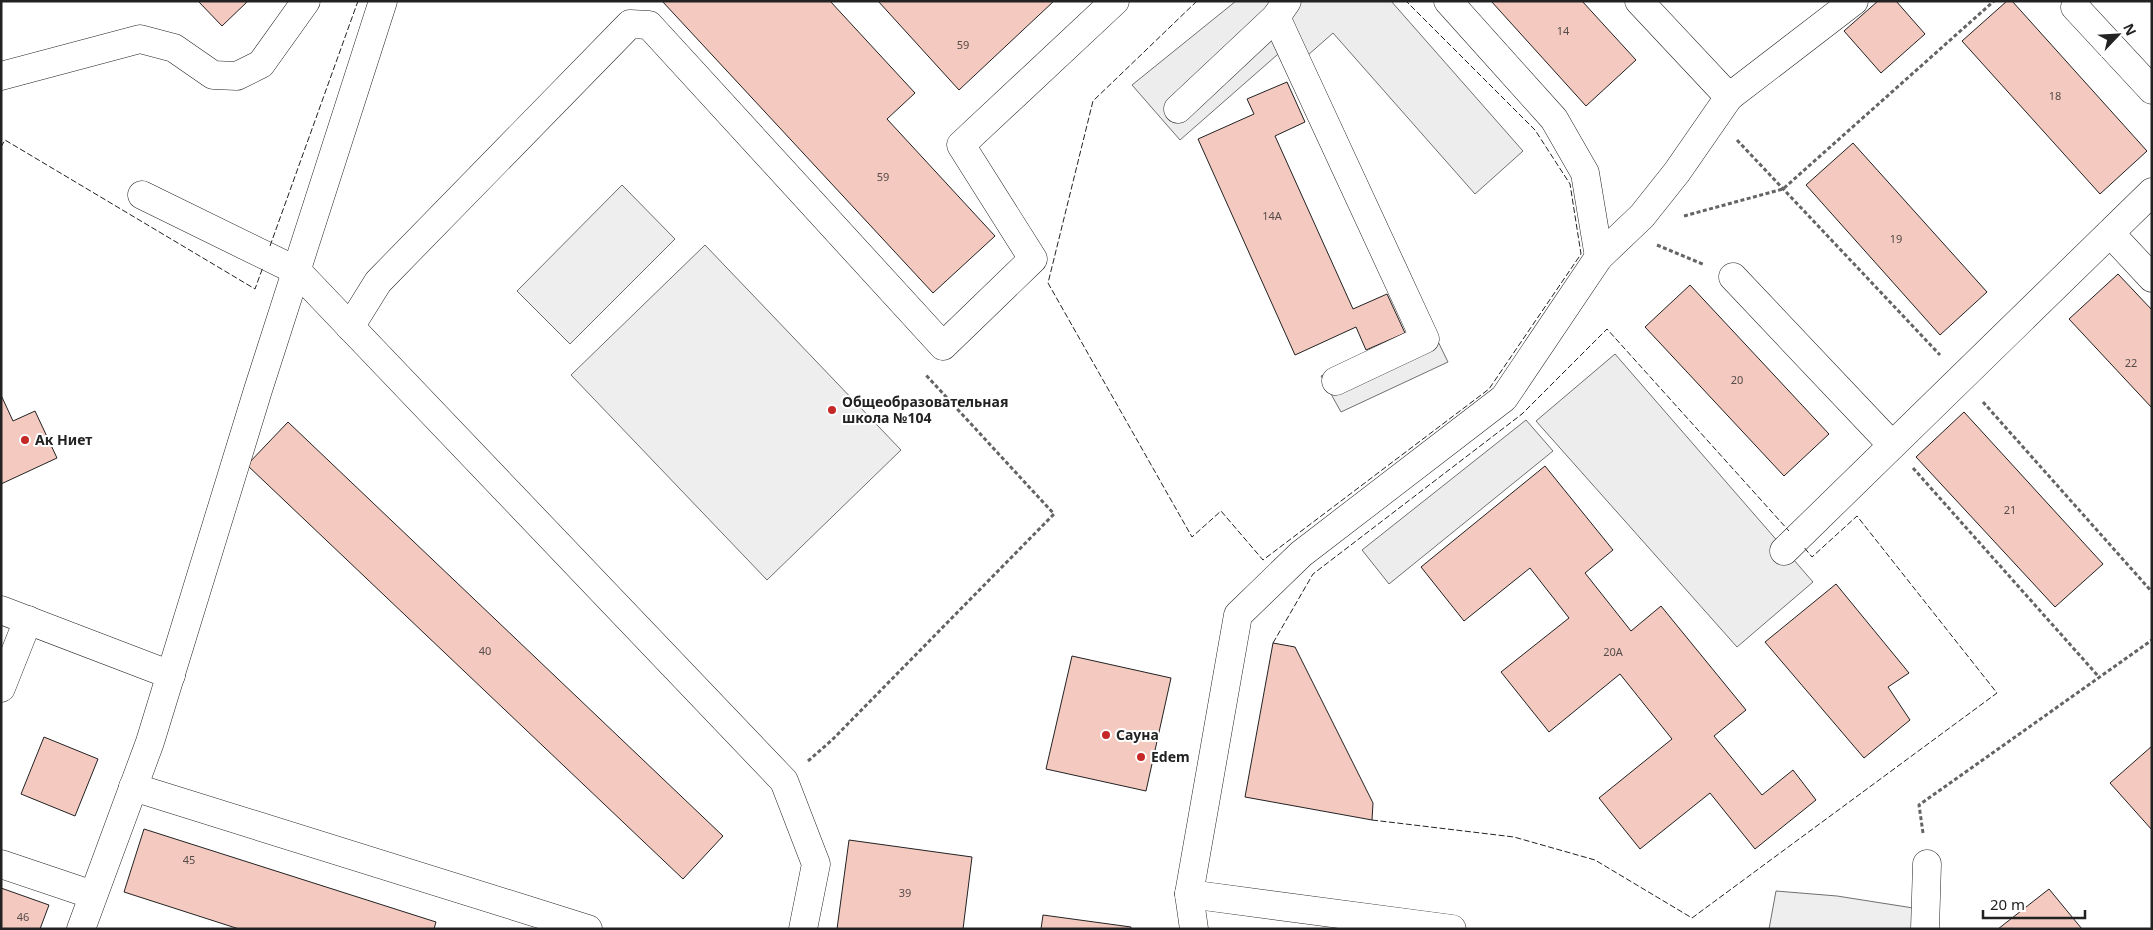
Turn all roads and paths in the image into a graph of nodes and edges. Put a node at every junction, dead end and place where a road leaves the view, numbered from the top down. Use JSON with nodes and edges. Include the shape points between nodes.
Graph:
{"nodes":[{"id":1,"x":306,"y":1,"type":"edge"},
{"id":2,"x":382,"y":1,"type":"edge"},
{"id":3,"x":1114,"y":1,"type":"edge"},
{"id":4,"x":1448,"y":1,"type":"edge"},
{"id":5,"x":1639,"y":1,"type":"edge"},
{"id":6,"x":1854,"y":1,"type":"edge"},
{"id":7,"x":1994,"y":1,"type":"edge"},
{"id":8,"x":2075,"y":7,"type":"dead end"},
{"id":9,"x":1281,"y":9,"type":"edge"},
{"id":10,"x":1,"y":76,"type":"edge"},
{"id":11,"x":2152,"y":90,"type":"edge"},
{"id":12,"x":1722,"y":107,"type":"junction"},
{"id":13,"x":1178,"y":109,"type":"dead end"},
{"id":14,"x":1783,"y":189,"type":"junction"},
{"id":15,"x":2152,"y":192,"type":"edge"},
{"id":16,"x":142,"y":195,"type":"dead end"},
{"id":17,"x":1681,"y":217,"type":"dead end"},
{"id":18,"x":1625,"y":232,"type":"junction"},
{"id":19,"x":2110,"y":233,"type":"junction"},
{"id":20,"x":1598,"y":257,"type":"junction"},
{"id":21,"x":297,"y":271,"type":"junction"},
{"id":22,"x":1733,"y":277,"type":"joint"},
{"id":23,"x":2152,"y":278,"type":"edge"},
{"id":24,"x":350,"y":327,"type":"junction"},
{"id":25,"x":943,"y":346,"type":"junction"},
{"id":26,"x":1961,"y":378,"type":"junction"},
{"id":27,"x":1336,"y":381,"type":"dead end"},
{"id":28,"x":1892,"y":445,"type":"junction"},
{"id":29,"x":1784,"y":551,"type":"dead end"},
{"id":30,"x":2152,"y":592,"type":"edge"},
{"id":31,"x":1,"y":610,"type":"edge"},
{"id":32,"x":28,"y":620,"type":"junction"},
{"id":33,"x":2152,"y":640,"type":"edge"},
{"id":34,"x":170,"y":675,"type":"junction"},
{"id":35,"x":2099,"y":677,"type":"junction"},
{"id":36,"x":1,"y":688,"type":"edge"},
{"id":37,"x":784,"y":781,"type":"junction"},
{"id":38,"x":133,"y":787,"type":"junction"},
{"id":39,"x":1,"y":864,"type":"edge"},
{"id":40,"x":1927,"y":864,"type":"joint"},
{"id":41,"x":1189,"y":894,"type":"junction"},
{"id":42,"x":93,"y":895,"type":"junction"},
{"id":43,"x":81,"y":929,"type":"edge"},
{"id":44,"x":588,"y":929,"type":"edge"},
{"id":45,"x":804,"y":929,"type":"edge"},
{"id":46,"x":1194,"y":929,"type":"edge"},
{"id":47,"x":1452,"y":929,"type":"edge"},
{"id":48,"x":1925,"y":929,"type":"edge"}],
"edges":[{"from":1,"to":10,"type":"lane","via":[[261,64],[237,76],[213,75],[174,48],[140,39]]},
{"from":2,"to":21,"type":"lane"},
{"from":3,"to":25,"type":"lane","via":[[961,145],[1033,259]]},
{"from":4,"to":20,"type":"lane","via":[[1554,119],[1585,173]]},
{"from":5,"to":12,"type":"lane"},
{"from":6,"to":12,"type":"lane"},
{"from":7,"to":14,"type":"path"},
{"from":8,"to":11,"type":"lane"},
{"from":9,"to":13,"type":"lane"},
{"from":9,"to":27,"type":"lane","via":[[1425,339]]},
{"from":12,"to":14,"type":"path"},
{"from":12,"to":18,"type":"lane","via":[[1677,172]]},
{"from":14,"to":17,"type":"path"},
{"from":14,"to":26,"type":"path"},
{"from":15,"to":19,"type":"lane"},
{"from":16,"to":21,"type":"lane"},
{"from":18,"to":20,"type":"lane"},
{"from":18,"to":22,"type":"path"},
{"from":19,"to":23,"type":"lane"},
{"from":19,"to":26,"type":"lane"},
{"from":20,"to":41,"type":"lane","via":[[1504,398],[1301,554],[1238,615]]},
{"from":21,"to":24,"type":"lane"},
{"from":21,"to":34,"type":"lane"},
{"from":22,"to":28,"type":"lane"},
{"from":24,"to":25,"type":"lane","via":[[378,282],[630,24],[649,25]]},
{"from":24,"to":37,"type":"lane"},
{"from":25,"to":37,"type":"path","via":[[921,369],[1054,514],[832,740]]},
{"from":26,"to":28,"type":"lane"},
{"from":26,"to":30,"type":"path"},
{"from":28,"to":29,"type":"lane"},
{"from":28,"to":35,"type":"path"},
{"from":31,"to":32,"type":"lane"},
{"from":32,"to":34,"type":"lane"},
{"from":32,"to":36,"type":"lane"},
{"from":33,"to":35,"type":"path"},
{"from":34,"to":38,"type":"lane"},
{"from":35,"to":40,"type":"path","via":[[1920,805]]},
{"from":37,"to":45,"type":"lane","via":[[816,864]]},
{"from":38,"to":42,"type":"lane"},
{"from":38,"to":44,"type":"lane"},
{"from":39,"to":42,"type":"lane"},
{"from":40,"to":48,"type":"lane"},
{"from":41,"to":46,"type":"lane"},
{"from":41,"to":47,"type":"lane"},
{"from":42,"to":43,"type":"lane"}]}
